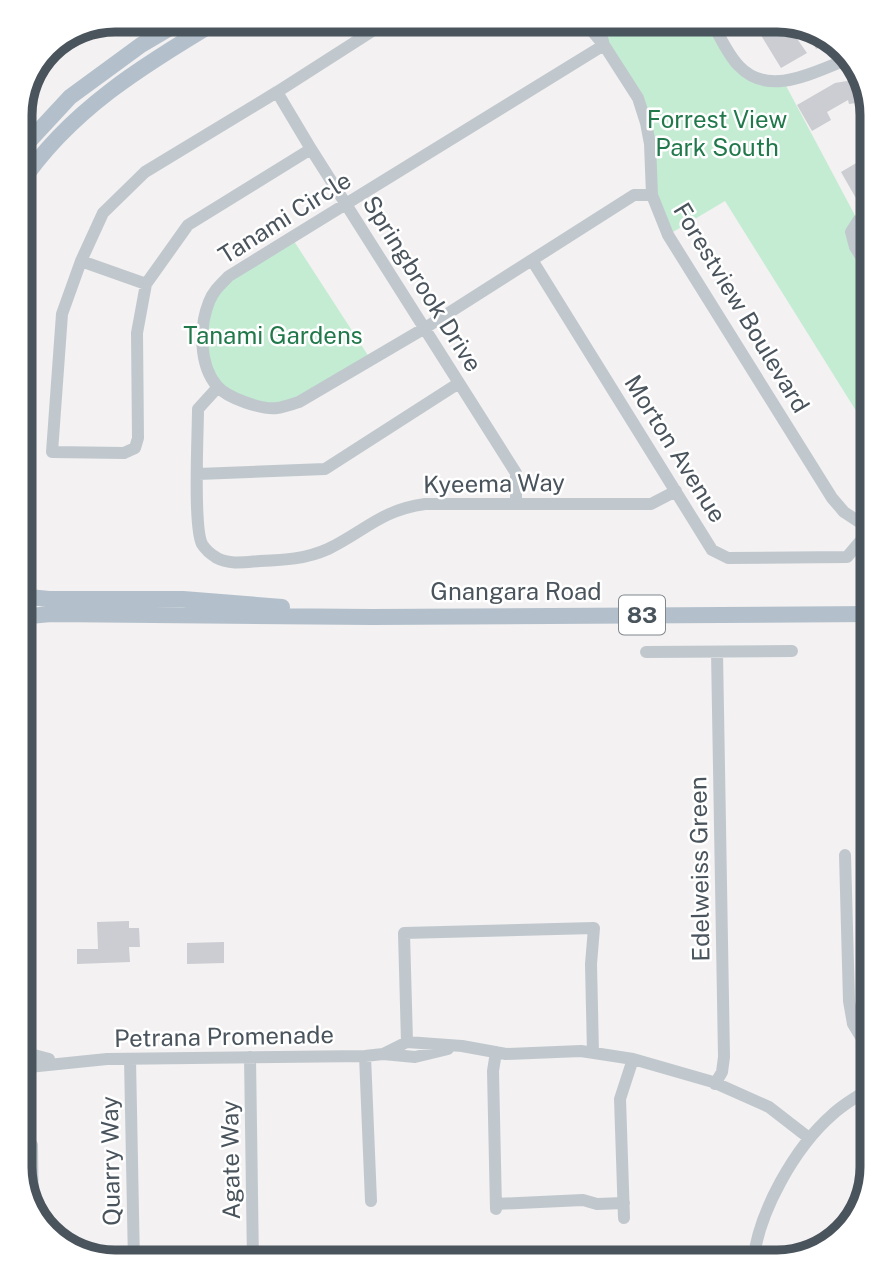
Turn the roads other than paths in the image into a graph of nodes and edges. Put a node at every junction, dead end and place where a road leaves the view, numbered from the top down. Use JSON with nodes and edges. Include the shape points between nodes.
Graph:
{"nodes":[{"id":1,"x":165,"y":31,"type":"edge"},
{"id":2,"x":201,"y":31,"type":"edge"},
{"id":3,"x":372,"y":31,"type":"edge"},
{"id":4,"x":591,"y":32,"type":"edge"},
{"id":5,"x":599,"y":32,"type":"edge"},
{"id":6,"x":718,"y":32,"type":"edge"},
{"id":7,"x":604,"y":45,"type":"junction"},
{"id":8,"x":841,"y":62,"type":"edge"},
{"id":9,"x":277,"y":92,"type":"junction"},
{"id":10,"x":32,"y":147,"type":"edge"},
{"id":11,"x":311,"y":149,"type":"junction"},
{"id":12,"x":32,"y":152,"type":"edge"},
{"id":13,"x":652,"y":195,"type":"junction"},
{"id":14,"x":347,"y":204,"type":"junction"},
{"id":15,"x":860,"y":220,"type":"edge"},
{"id":16,"x":860,"y":255,"type":"edge"},
{"id":17,"x":532,"y":260,"type":"junction"},
{"id":18,"x":81,"y":261,"type":"junction"},
{"id":19,"x":146,"y":284,"type":"junction"},
{"id":20,"x":425,"y":328,"type":"junction"},
{"id":21,"x":459,"y":383,"type":"junction"},
{"id":22,"x":218,"y":387,"type":"junction"},
{"id":23,"x":198,"y":474,"type":"junction"},
{"id":24,"x":676,"y":491,"type":"junction"},
{"id":25,"x":516,"y":503,"type":"junction"},
{"id":26,"x":860,"y":522,"type":"edge"},
{"id":27,"x":860,"y":543,"type":"edge"},
{"id":28,"x":32,"y":597,"type":"edge"},
{"id":29,"x":860,"y":614,"type":"edge"},
{"id":30,"x":412,"y":615,"type":"junction"},
{"id":31,"x":32,"y":616,"type":"edge"},
{"id":32,"x":646,"y":652,"type":"dead end"},
{"id":33,"x":717,"y":652,"type":"junction"},
{"id":34,"x":792,"y":652,"type":"dead end"},
{"id":35,"x":845,"y":855,"type":"dead end"},
{"id":36,"x":860,"y":1036,"type":"edge"},
{"id":37,"x":407,"y":1042,"type":"junction"},
{"id":38,"x":462,"y":1046,"type":"junction"},
{"id":39,"x":496,"y":1052,"type":"junction"},
{"id":40,"x":593,"y":1053,"type":"junction"},
{"id":41,"x":31,"y":1054,"type":"edge"},
{"id":42,"x":383,"y":1054,"type":"junction"},
{"id":43,"x":365,"y":1056,"type":"junction"},
{"id":44,"x":250,"y":1057,"type":"junction"},
{"id":45,"x":130,"y":1059,"type":"junction"},
{"id":46,"x":633,"y":1059,"type":"junction"},
{"id":47,"x":67,"y":1062,"type":"junction"},
{"id":48,"x":31,"y":1066,"type":"edge"},
{"id":49,"x":715,"y":1083,"type":"junction"},
{"id":50,"x":860,"y":1095,"type":"edge"},
{"id":51,"x":809,"y":1138,"type":"junction"},
{"id":52,"x":31,"y":1143,"type":"edge"},
{"id":53,"x":32,"y":1181,"type":"edge"},
{"id":54,"x":371,"y":1201,"type":"dead end"},
{"id":55,"x":624,"y":1203,"type":"junction"},
{"id":56,"x":624,"y":1217,"type":"dead end"},
{"id":57,"x":134,"y":1250,"type":"edge"},
{"id":58,"x":253,"y":1250,"type":"edge"},
{"id":59,"x":755,"y":1250,"type":"edge"}],
"edges":[{"from":1,"to":10,"type":"main road","via":[[70,97]]},
{"from":2,"to":12,"type":"main road","via":[[147,63]]},
{"from":3,"to":9,"type":"street"},
{"from":4,"to":7,"type":"street","name":"Forestview Boulevard"},
{"from":5,"to":7,"type":"street","name":"Forestview Boulevard"},
{"from":6,"to":8,"type":"street","via":[[739,66],[759,80],[784,82]]},
{"from":7,"to":13,"type":"street","name":"Forestview Boulevard","via":[[638,98],[646,123]]},
{"from":7,"to":14,"type":"street","name":"Tanami Circle"},
{"from":9,"to":11,"type":"street","name":"Springbrook Drive"},
{"from":9,"to":18,"type":"street","via":[[145,172],[103,213]]},
{"from":11,"to":14,"type":"street","name":"Springbrook Drive"},
{"from":11,"to":19,"type":"street","via":[[188,225]]},
{"from":13,"to":17,"type":"street","via":[[634,195]]},
{"from":13,"to":26,"type":"street","name":"Forestview Boulevard","via":[[668,235],[832,498]]},
{"from":14,"to":20,"type":"street","name":"Springbrook Drive"},
{"from":14,"to":22,"type":"street","name":"Tanami Circle","via":[[229,276],[217,288],[209,301],[202,344]]},
{"from":15,"to":16,"type":"street","via":[[851,232]]},
{"from":17,"to":20,"type":"street"},
{"from":17,"to":24,"type":"street","name":"Morton Avenue"},
{"from":18,"to":19,"type":"street"},
{"from":18,"to":19,"type":"street","via":[[62,314],[52,452],[124,453],[135,448],[138,333]]},
{"from":20,"to":21,"type":"street","name":"Springbrook Drive"},
{"from":20,"to":22,"type":"street","via":[[299,402],[276,409],[257,406]]},
{"from":21,"to":23,"type":"street","via":[[324,469]]},
{"from":21,"to":25,"type":"street","name":"Springbrook Drive","via":[[516,473]]},
{"from":22,"to":23,"type":"street","name":"Kyeema Way","via":[[198,409]]},
{"from":23,"to":25,"type":"street","name":"Kyeema Way","via":[[202,545],[219,559],[234,563],[301,559],[405,507]]},
{"from":24,"to":25,"type":"street","name":"Kyeema Way","via":[[651,504]]},
{"from":24,"to":27,"type":"street","name":"Morton Avenue","via":[[712,550],[729,558],[847,557]]},
{"from":28,"to":30,"type":"main road","name":"Gnangara Road","number":"83","via":[[183,598]]},
{"from":29,"to":30,"type":"main road","name":"Gnangara Road","number":"83"},
{"from":30,"to":31,"type":"main road","name":"Gnangara Road","number":"83"},
{"from":32,"to":33,"type":"street"},
{"from":33,"to":34,"type":"street"},
{"from":33,"to":49,"type":"street","name":"Edelweiss Green","via":[[724,1057]]},
{"from":35,"to":36,"type":"street","via":[[849,1001]]},
{"from":37,"to":38,"type":"street"},
{"from":37,"to":40,"type":"street","via":[[404,933],[594,928]]},
{"from":37,"to":42,"type":"street"},
{"from":38,"to":39,"type":"street"},
{"from":38,"to":42,"type":"street","via":[[415,1057]]},
{"from":39,"to":40,"type":"street"},
{"from":39,"to":55,"type":"street","via":[[496,1207],[583,1200]]},
{"from":40,"to":46,"type":"street"},
{"from":41,"to":47,"type":"street","name":"Petrana Promenade"},
{"from":42,"to":43,"type":"street","name":"Petrana Promenade"},
{"from":43,"to":44,"type":"street","name":"Petrana Promenade"},
{"from":43,"to":54,"type":"street"},
{"from":44,"to":45,"type":"street","name":"Petrana Promenade"},
{"from":44,"to":58,"type":"street","name":"Agate Way"},
{"from":45,"to":47,"type":"street","name":"Petrana Promenade"},
{"from":45,"to":57,"type":"street","name":"Quarry Way"},
{"from":46,"to":49,"type":"street"},
{"from":46,"to":55,"type":"street","via":[[620,1099]]},
{"from":47,"to":48,"type":"street","name":"Petrana Promenade"},
{"from":49,"to":51,"type":"street","via":[[769,1107]]},
{"from":50,"to":51,"type":"street","via":[[833,1113]]},
{"from":51,"to":59,"type":"street","via":[[777,1189]]},
{"from":52,"to":53,"type":"street"},
{"from":55,"to":56,"type":"street"}]}
